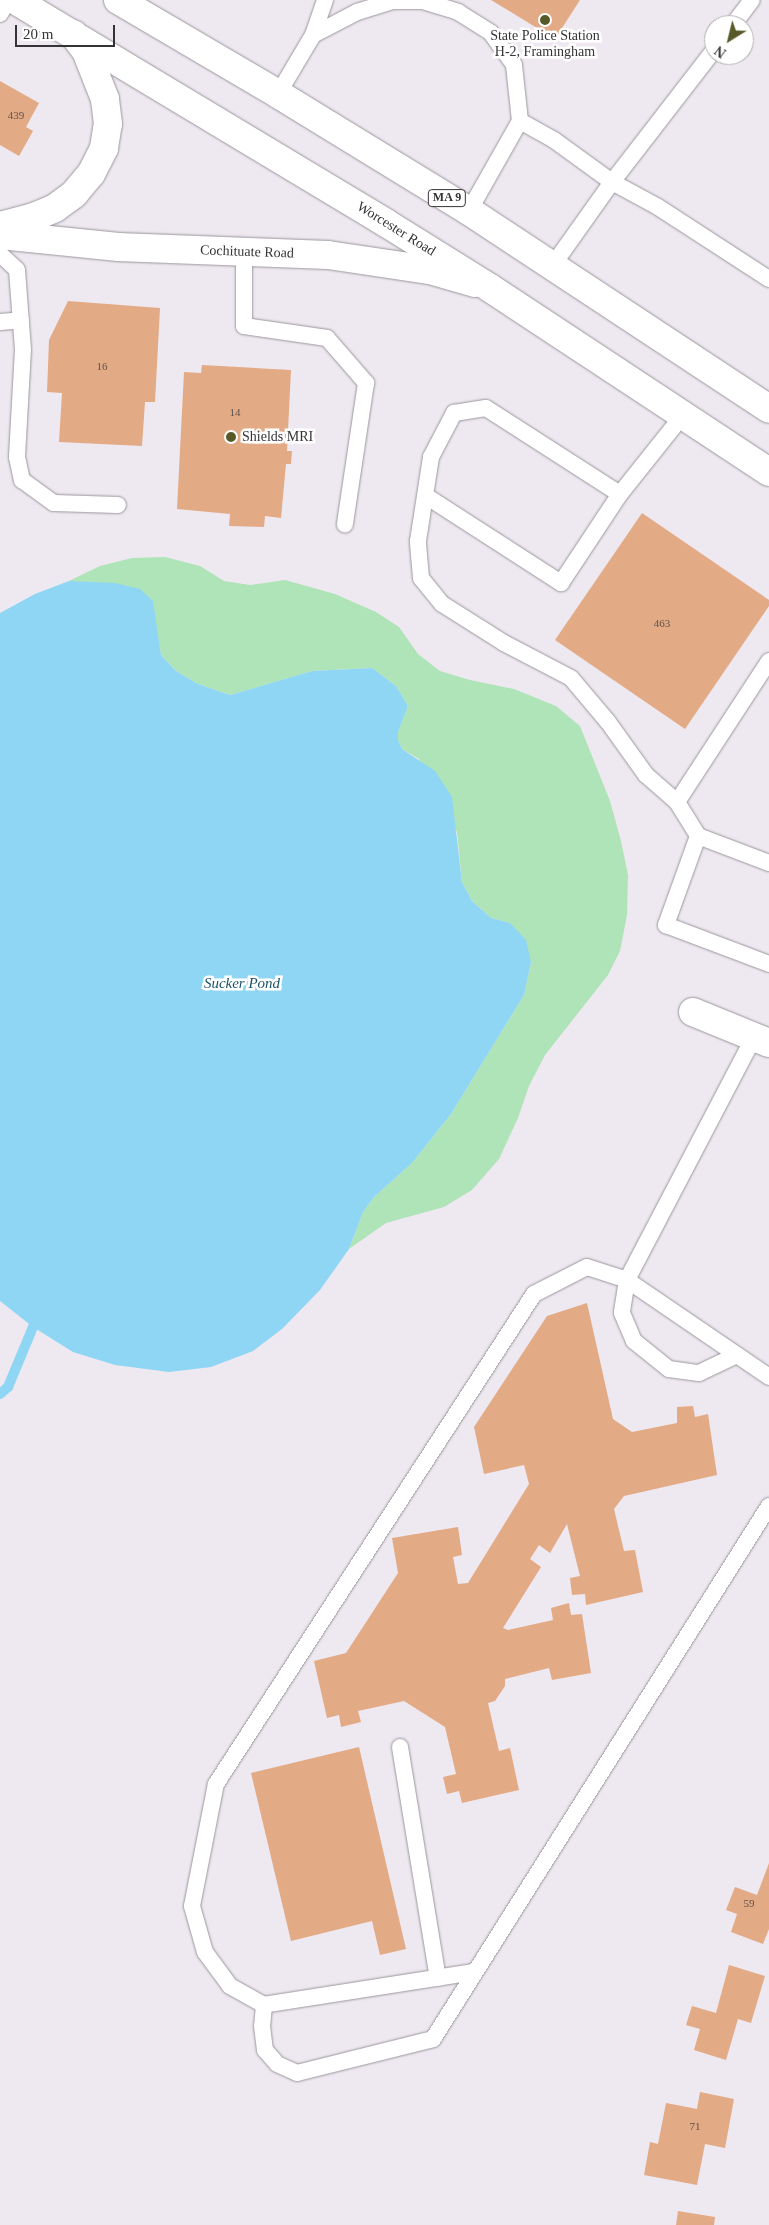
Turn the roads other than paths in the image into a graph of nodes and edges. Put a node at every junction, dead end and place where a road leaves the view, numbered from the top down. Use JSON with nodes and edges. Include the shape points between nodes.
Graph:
{"nodes":[{"id":1,"x":8,"y":0,"type":"edge"},
{"id":2,"x":15,"y":0,"type":"edge"},
{"id":3,"x":118,"y":0,"type":"edge"},
{"id":4,"x":325,"y":0,"type":"edge"},
{"id":5,"x":752,"y":0,"type":"edge"},
{"id":6,"x":0,"y":14,"type":"edge"},
{"id":7,"x":741,"y":15,"type":"edge"},
{"id":8,"x":73,"y":34,"type":"junction"},
{"id":9,"x":313,"y":35,"type":"junction"},
{"id":10,"x":704,"y":63,"type":"edge"},
{"id":11,"x":278,"y":94,"type":"junction"},
{"id":12,"x":520,"y":121,"type":"junction"},
{"id":13,"x":612,"y":182,"type":"junction"},
{"id":14,"x":469,"y":212,"type":"junction"},
{"id":15,"x":0,"y":226,"type":"edge"},
{"id":16,"x":0,"y":235,"type":"edge"},
{"id":17,"x":244,"y":252,"type":"junction"},
{"id":18,"x":0,"y":254,"type":"edge"},
{"id":19,"x":553,"y":265,"type":"junction"},
{"id":20,"x":769,"y":278,"type":"edge"},
{"id":21,"x":490,"y":288,"type":"junction"},
{"id":22,"x":21,"y":320,"type":"junction"},
{"id":23,"x":0,"y":322,"type":"edge"},
{"id":24,"x":769,"y":409,"type":"edge"},
{"id":25,"x":683,"y":415,"type":"junction"},
{"id":26,"x":769,"y":472,"type":"edge"},
{"id":27,"x":620,"y":494,"type":"junction"},
{"id":28,"x":426,"y":496,"type":"junction"},
{"id":29,"x":118,"y":505,"type":"dead end"},
{"id":30,"x":345,"y":524,"type":"dead end"},
{"id":31,"x":769,"y":661,"type":"edge"},
{"id":32,"x":677,"y":802,"type":"junction"},
{"id":33,"x":698,"y":836,"type":"junction"},
{"id":34,"x":769,"y":863,"type":"edge"},
{"id":35,"x":769,"y":964,"type":"edge"},
{"id":36,"x":693,"y":1012,"type":"dead end"},
{"id":37,"x":761,"y":1040,"type":"edge"},
{"id":38,"x":628,"y":1280,"type":"junction"},
{"id":39,"x":736,"y":1355,"type":"junction"},
{"id":40,"x":769,"y":1377,"type":"edge"},
{"id":41,"x":769,"y":1506,"type":"edge"},
{"id":42,"x":400,"y":1747,"type":"dead end"},
{"id":43,"x":474,"y":1972,"type":"junction"},
{"id":44,"x":438,"y":1978,"type":"junction"},
{"id":45,"x":264,"y":2005,"type":"junction"}],
"edges":[{"from":1,"to":6,"type":"lane"},
{"from":2,"to":8,"type":"main road","name":"Worcester Road"},
{"from":3,"to":11,"type":"main road","number":"MA 9"},
{"from":4,"to":9,"type":"lane"},
{"from":5,"to":7,"type":"lane"},
{"from":8,"to":15,"type":"main road","via":[[86,51],[106,98],[108,124],[104,148],[91,174],[74,194],[48,211]]},
{"from":8,"to":21,"type":"main road","name":"Worcester Road"},
{"from":9,"to":11,"type":"lane"},
{"from":9,"to":12,"type":"lane","via":[[357,12],[392,1],[423,2],[458,12],[492,33],[514,65]]},
{"from":10,"to":13,"type":"lane"},
{"from":11,"to":14,"type":"main road","number":"MA 9"},
{"from":12,"to":13,"type":"lane","via":[[554,140]]},
{"from":12,"to":14,"type":"lane"},
{"from":13,"to":19,"type":"lane"},
{"from":13,"to":20,"type":"lane","via":[[658,207]]},
{"from":14,"to":19,"type":"main road","number":"MA 9"},
{"from":16,"to":17,"type":"main road","name":"Cochituate Road","via":[[118,247]]},
{"from":17,"to":21,"type":"main road","name":"Cochituate Road","via":[[383,261],[430,270]]},
{"from":17,"to":30,"type":"lane","via":[[244,326],[327,338],[366,383]]},
{"from":18,"to":22,"type":"lane","via":[[17,270]]},
{"from":19,"to":24,"type":"main road","number":"MA 9"},
{"from":21,"to":25,"type":"main road","name":"Worcester Road"},
{"from":22,"to":23,"type":"lane"},
{"from":22,"to":29,"type":"lane","via":[[23,349],[17,457],[22,480],[54,503]]},
{"from":25,"to":26,"type":"main road","name":"Worcester Road"},
{"from":25,"to":27,"type":"lane"},
{"from":27,"to":28,"type":"lane","via":[[561,583]]},
{"from":27,"to":28,"type":"lane","via":[[486,408],[454,413],[431,457]]},
{"from":28,"to":32,"type":"lane","via":[[418,541],[421,578],[442,604],[504,643],[571,678],[646,775]]},
{"from":31,"to":32,"type":"lane"},
{"from":32,"to":33,"type":"lane"},
{"from":33,"to":34,"type":"lane"},
{"from":33,"to":35,"type":"lane","via":[[666,925]]},
{"from":36,"to":37,"type":"main road"},
{"from":37,"to":38,"type":"lane"},
{"from":38,"to":39,"type":"lane"},
{"from":38,"to":39,"type":"lane","via":[[622,1313],[634,1341],[669,1369],[699,1373]]},
{"from":38,"to":45,"type":"lane","via":[[587,1267],[534,1294],[216,1784],[192,1906],[205,1952],[230,1986]]},
{"from":39,"to":40,"type":"lane"},
{"from":41,"to":43,"type":"lane"},
{"from":42,"to":44,"type":"lane"},
{"from":43,"to":44,"type":"lane"},
{"from":43,"to":45,"type":"lane","via":[[433,2039],[297,2073],[277,2064],[265,2050]]},
{"from":44,"to":45,"type":"lane"}]}
